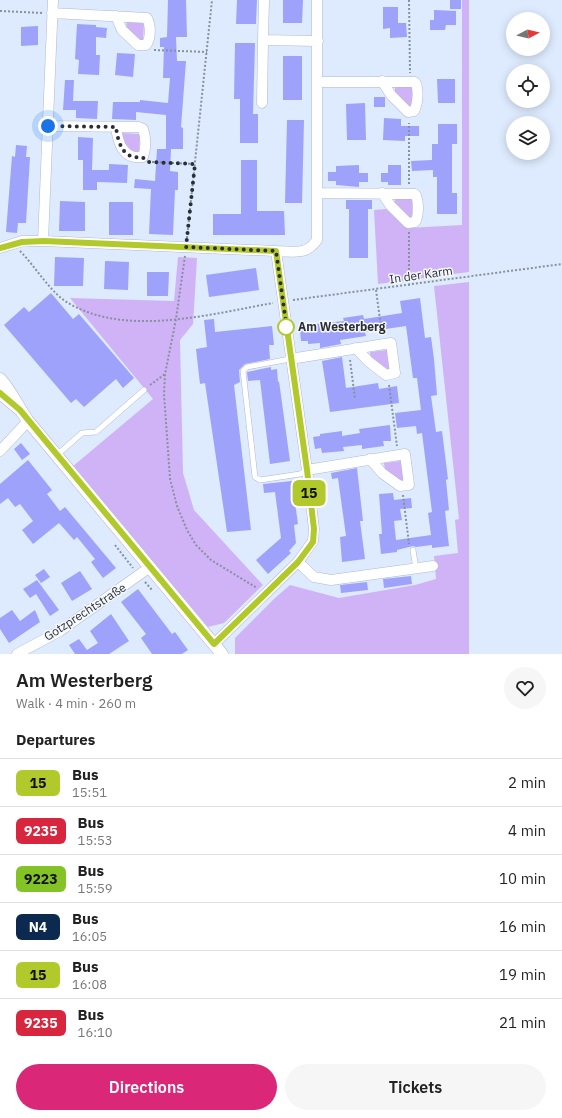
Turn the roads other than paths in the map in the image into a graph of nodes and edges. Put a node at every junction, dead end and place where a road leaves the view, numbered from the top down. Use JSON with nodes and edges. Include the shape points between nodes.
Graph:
{"nodes":[{"id":1,"x":52,"y":0,"type":"edge"},
{"id":2,"x":264,"y":0,"type":"edge"},
{"id":3,"x":317,"y":0,"type":"edge"},
{"id":4,"x":52,"y":13,"type":"junction"},
{"id":5,"x":116,"y":16,"type":"junction"},
{"id":6,"x":263,"y":40,"type":"junction"},
{"id":7,"x":318,"y":41,"type":"junction"},
{"id":8,"x":382,"y":81,"type":"junction"},
{"id":9,"x":318,"y":82,"type":"junction"},
{"id":10,"x":262,"y":103,"type":"dead end"},
{"id":11,"x":48,"y":126,"type":"junction"},
{"id":12,"x":116,"y":127,"type":"junction"},
{"id":13,"x":318,"y":193,"type":"junction"},
{"id":14,"x":382,"y":193,"type":"junction"},
{"id":15,"x":44,"y":241,"type":"junction"},
{"id":16,"x":0,"y":248,"type":"edge"},
{"id":17,"x":276,"y":251,"type":"junction"},
{"id":18,"x":353,"y":349,"type":"junction"},
{"id":19,"x":290,"y":358,"type":"junction"},
{"id":20,"x":0,"y":379,"type":"edge"},
{"id":21,"x":144,"y":390,"type":"road end"},
{"id":22,"x":0,"y":393,"type":"edge"},
{"id":23,"x":20,"y":410,"type":"junction"},
{"id":24,"x":28,"y":420,"type":"junction"},
{"id":25,"x":0,"y":451,"type":"edge"},
{"id":26,"x":57,"y":455,"type":"junction"},
{"id":27,"x":370,"y":459,"type":"junction"},
{"id":28,"x":307,"y":470,"type":"junction"},
{"id":29,"x":413,"y":550,"type":"road end"},
{"id":30,"x":298,"y":562,"type":"junction"},
{"id":31,"x":433,"y":566,"type":"dead end"},
{"id":32,"x":150,"y":567,"type":"junction"},
{"id":33,"x":416,"y":569,"type":"junction"},
{"id":34,"x":214,"y":644,"type":"junction"},
{"id":35,"x":17,"y":654,"type":"edge"},
{"id":36,"x":222,"y":654,"type":"edge"}],
"edges":[{"from":1,"to":4,"type":"street"},
{"from":2,"to":6,"type":"street"},
{"from":3,"to":7,"type":"street"},
{"from":4,"to":5,"type":"street"},
{"from":4,"to":11,"type":"street"},
{"from":5,"to":5,"type":"street","via":[[147,18],[149,41],[146,45],[138,45],[122,30]]},
{"from":6,"to":7,"type":"street"},
{"from":6,"to":10,"type":"street"},
{"from":7,"to":9,"type":"street"},
{"from":8,"to":8,"type":"street","via":[[391,95],[408,112],[414,111],[417,86],[415,82]]},
{"from":8,"to":9,"type":"street"},
{"from":9,"to":13,"type":"street"},
{"from":11,"to":12,"type":"street"},
{"from":11,"to":15,"type":"street"},
{"from":12,"to":12,"type":"street","via":[[143,129],[145,151],[142,157],[128,155],[119,145]]},
{"from":13,"to":14,"type":"street"},
{"from":13,"to":17,"type":"street","via":[[317,240],[311,249]]},
{"from":14,"to":14,"type":"street","via":[[408,223],[415,222],[415,194]]},
{"from":15,"to":16,"type":"street","via":[[12,244]]},
{"from":15,"to":17,"type":"street"},
{"from":17,"to":19,"type":"street"},
{"from":18,"to":18,"type":"street","via":[[391,343],[395,373],[386,375]]},
{"from":18,"to":19,"type":"street"},
{"from":19,"to":28,"type":"street"},
{"from":19,"to":28,"type":"lane","via":[[247,367],[243,371],[255,477],[260,480],[300,474]]},
{"from":20,"to":23,"type":"street","via":[[12,392]]},
{"from":21,"to":26,"type":"lane","via":[[96,432],[82,433]]},
{"from":22,"to":23,"type":"street"},
{"from":23,"to":24,"type":"street"},
{"from":24,"to":25,"type":"street"},
{"from":24,"to":26,"type":"street"},
{"from":26,"to":32,"type":"street"},
{"from":27,"to":27,"type":"street","via":[[405,454],[409,485],[400,486],[382,473]]},
{"from":27,"to":28,"type":"street"},
{"from":28,"to":30,"type":"street","via":[[313,542]]},
{"from":29,"to":33,"type":"lane"},
{"from":30,"to":33,"type":"street","via":[[314,577],[331,580]]},
{"from":30,"to":34,"type":"street"},
{"from":31,"to":33,"type":"street"},
{"from":32,"to":34,"type":"street"},
{"from":32,"to":35,"type":"street","name":"Gotzprechtstraße","via":[[60,631]]},
{"from":34,"to":36,"type":"street"}]}
